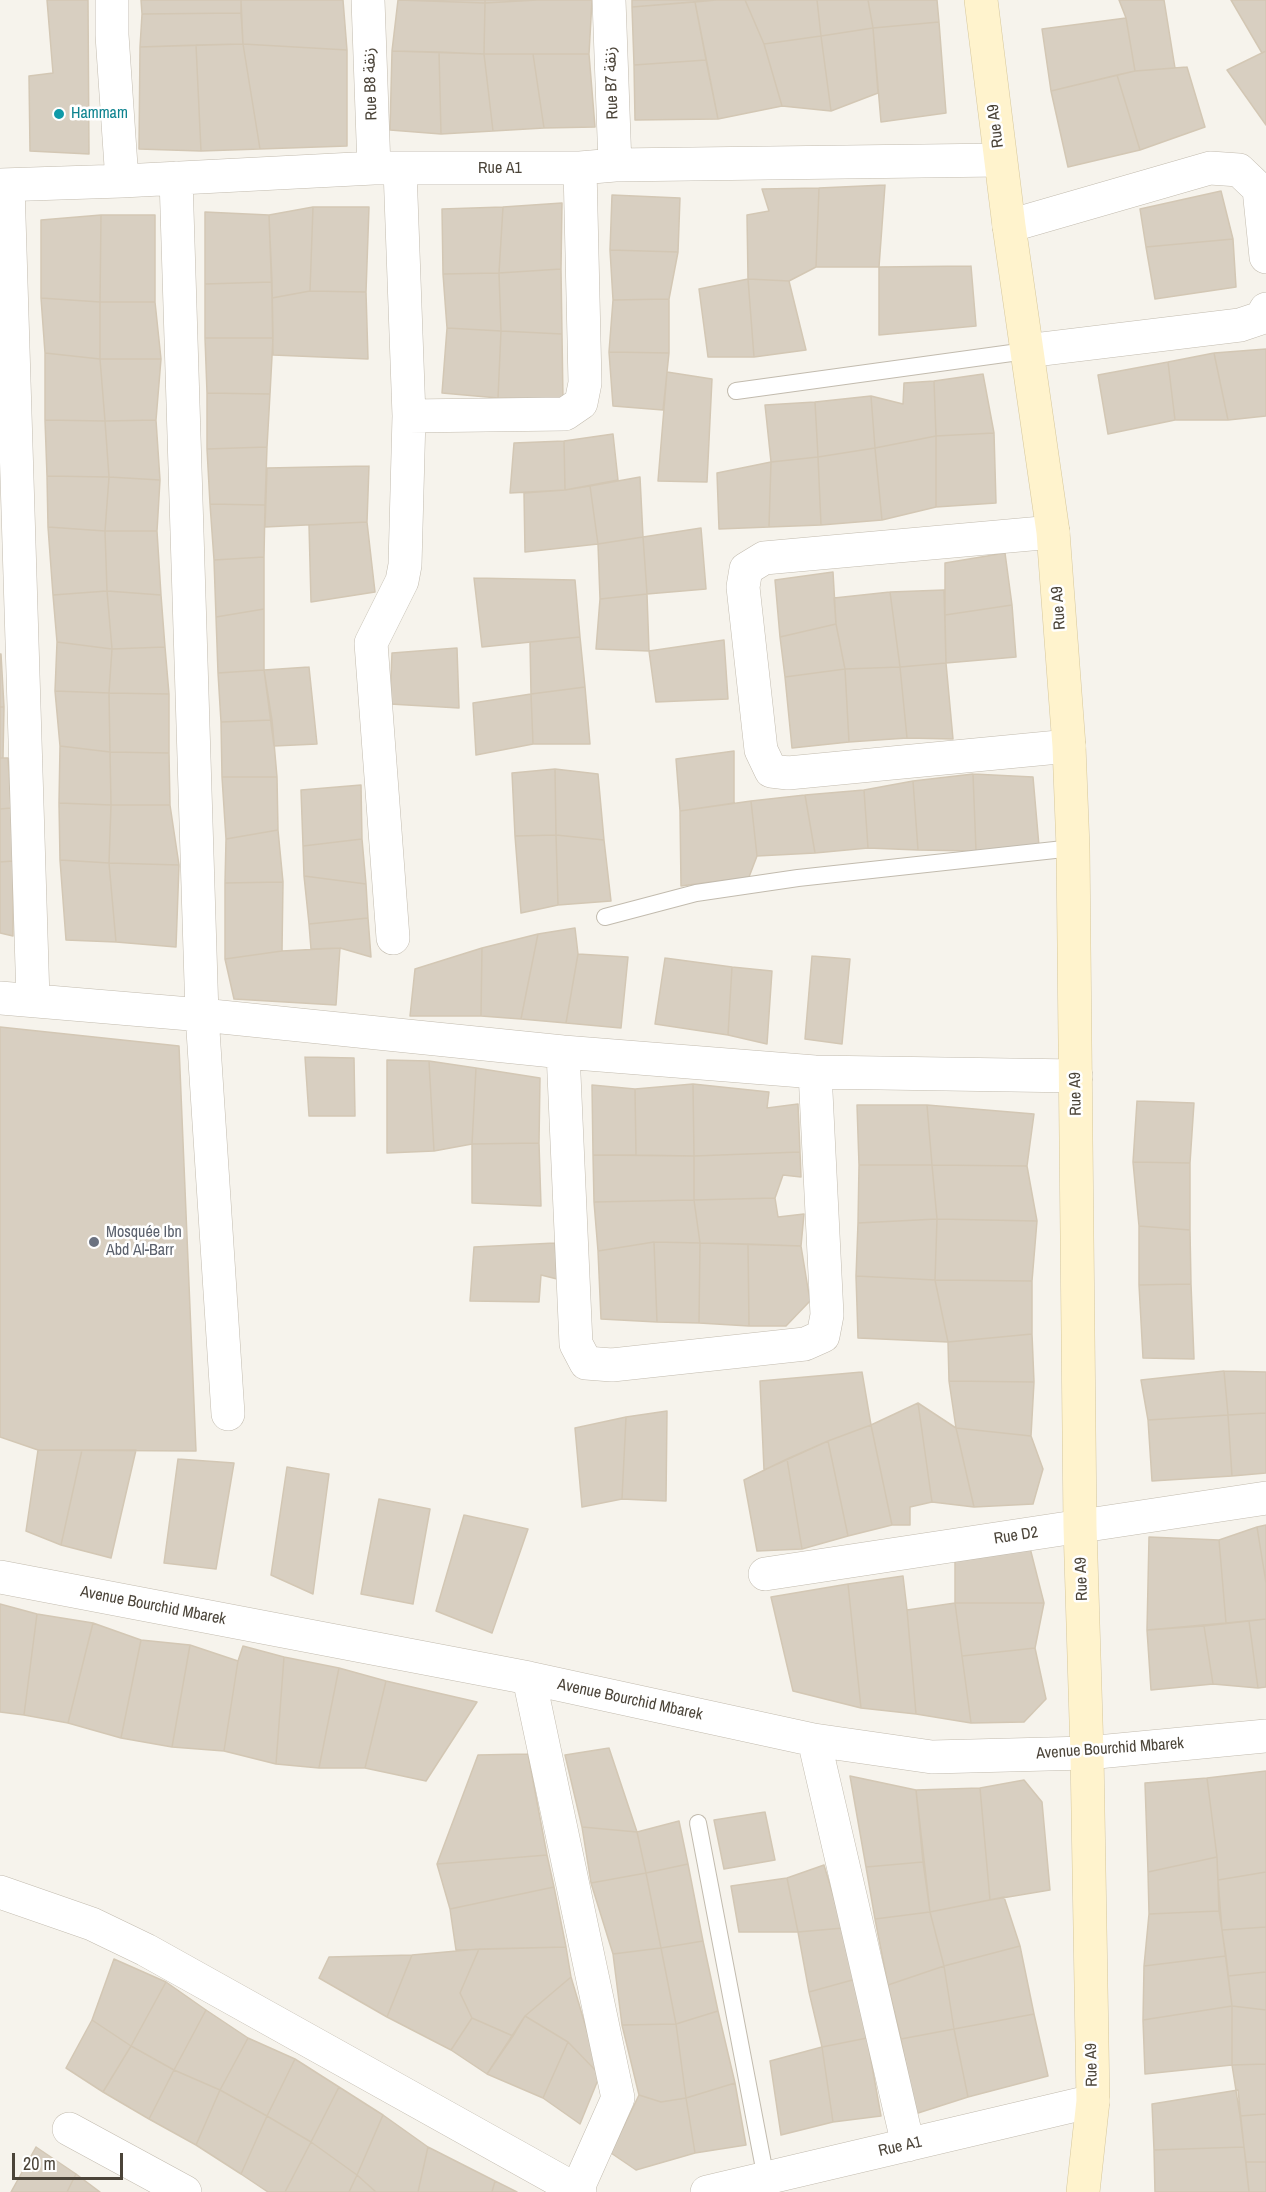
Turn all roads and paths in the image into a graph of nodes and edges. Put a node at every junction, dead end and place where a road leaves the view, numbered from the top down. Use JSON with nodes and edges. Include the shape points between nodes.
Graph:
{"nodes":[{"id":1,"x":112,"y":0,"type":"edge"},
{"id":2,"x":368,"y":0,"type":"edge"},
{"id":3,"x":609,"y":0,"type":"edge"},
{"id":4,"x":981,"y":0,"type":"edge"},
{"id":5,"x":1000,"y":160,"type":"junction"},
{"id":6,"x":615,"y":165,"type":"junction"},
{"id":7,"x":580,"y":168,"type":"junction"},
{"id":8,"x":387,"y":169,"type":"junction"},
{"id":9,"x":176,"y":178,"type":"junction"},
{"id":10,"x":122,"y":181,"type":"junction"},
{"id":11,"x":4,"y":185,"type":"edge"},
{"id":12,"x":1009,"y":226,"type":"junction"},
{"id":13,"x":1266,"y":257,"type":"edge"},
{"id":14,"x":1266,"y":309,"type":"edge"},
{"id":15,"x":1026,"y":351,"type":"junction"},
{"id":16,"x":736,"y":391,"type":"dead end"},
{"id":17,"x":409,"y":416,"type":"junction"},
{"id":18,"x":1053,"y":532,"type":"junction"},
{"id":19,"x":1069,"y":746,"type":"junction"},
{"id":20,"x":1073,"y":848,"type":"junction"},
{"id":21,"x":605,"y":917,"type":"dead end"},
{"id":22,"x":393,"y":938,"type":"dead end"},
{"id":23,"x":0,"y":998,"type":"edge"},
{"id":24,"x":33,"y":1000,"type":"junction"},
{"id":25,"x":202,"y":1015,"type":"junction"},
{"id":26,"x":563,"y":1052,"type":"junction"},
{"id":27,"x":815,"y":1072,"type":"junction"},
{"id":28,"x":1076,"y":1076,"type":"junction"},
{"id":29,"x":228,"y":1414,"type":"dead end"},
{"id":30,"x":1266,"y":1498,"type":"edge"},
{"id":31,"x":1080,"y":1526,"type":"junction"},
{"id":32,"x":765,"y":1574,"type":"dead end"},
{"id":33,"x":0,"y":1577,"type":"edge"},
{"id":34,"x":529,"y":1678,"type":"junction"},
{"id":35,"x":1266,"y":1736,"type":"edge"},
{"id":36,"x":814,"y":1740,"type":"junction"},
{"id":37,"x":1087,"y":1753,"type":"junction"},
{"id":38,"x":698,"y":1823,"type":"dead end"},
{"id":39,"x":0,"y":1892,"type":"edge"},
{"id":40,"x":1093,"y":2102,"type":"junction"},
{"id":41,"x":69,"y":2129,"type":"dead end"},
{"id":42,"x":908,"y":2145,"type":"junction"},
{"id":43,"x":766,"y":2179,"type":"junction"},
{"id":44,"x":578,"y":2191,"type":"edge"},
{"id":45,"x":185,"y":2192,"type":"edge"},
{"id":46,"x":707,"y":2192,"type":"edge"},
{"id":47,"x":1083,"y":2192,"type":"edge"}],
"edges":[{"from":1,"to":10,"type":"street"},
{"from":2,"to":8,"type":"street","name":"Rue B8 زنقة"},
{"from":3,"to":6,"type":"street","name":"Rue B7 زنقة"},
{"from":4,"to":5,"type":"street","name":"Rue A9"},
{"from":5,"to":6,"type":"street","name":"Rue A1"},
{"from":5,"to":12,"type":"street","name":"Rue A9"},
{"from":6,"to":7,"type":"street","name":"Rue A1"},
{"from":7,"to":8,"type":"street","name":"Rue A1"},
{"from":7,"to":17,"type":"street","via":[[585,383],[581,404],[566,414]]},
{"from":8,"to":9,"type":"street","name":"Rue A1"},
{"from":8,"to":17,"type":"street","name":"Rue B8 زنقة"},
{"from":9,"to":10,"type":"street","name":"Rue A1"},
{"from":9,"to":25,"type":"street"},
{"from":10,"to":11,"type":"street","name":"Rue A1"},
{"from":11,"to":24,"type":"street"},
{"from":12,"to":13,"type":"street","via":[[1210,168],[1239,170],[1259,189]]},
{"from":12,"to":15,"type":"street","name":"Rue A9"},
{"from":14,"to":15,"type":"street","via":[[1261,318],[1240,325]]},
{"from":15,"to":16,"type":"lane"},
{"from":15,"to":18,"type":"street","name":"Rue A9"},
{"from":17,"to":22,"type":"street","name":"Rue B8 زنقة","via":[[405,565],[402,581],[371,643]]},
{"from":18,"to":19,"type":"street","name":"Rue A9"},
{"from":18,"to":19,"type":"street","via":[[764,558],[746,569],[743,587],[761,750],[771,771],[788,773]]},
{"from":19,"to":20,"type":"street","name":"Rue A9"},
{"from":20,"to":21,"type":"lane","via":[[696,893]]},
{"from":20,"to":28,"type":"street","name":"Rue A9"},
{"from":23,"to":24,"type":"street"},
{"from":24,"to":25,"type":"street"},
{"from":25,"to":26,"type":"street"},
{"from":25,"to":29,"type":"street"},
{"from":26,"to":27,"type":"street"},
{"from":26,"to":27,"type":"street","via":[[576,1344],[586,1363],[612,1365],[806,1344],[824,1336],[827,1315]]},
{"from":27,"to":28,"type":"street"},
{"from":28,"to":31,"type":"street","name":"Rue A9"},
{"from":30,"to":31,"type":"street","name":"Rue D2"},
{"from":31,"to":32,"type":"street","name":"Rue D2"},
{"from":31,"to":37,"type":"street","name":"Rue A9"},
{"from":33,"to":34,"type":"street","name":"Avenue Bourchid Mbarek"},
{"from":34,"to":36,"type":"street","name":"Avenue Bourchid Mbarek"},
{"from":34,"to":44,"type":"street","via":[[618,2098]]},
{"from":35,"to":37,"type":"street","name":"Avenue Bourchid Mbarek"},
{"from":36,"to":37,"type":"street","name":"Avenue Bourchid Mbarek","via":[[932,1757]]},
{"from":36,"to":42,"type":"street"},
{"from":37,"to":40,"type":"street","name":"Rue A9"},
{"from":38,"to":43,"type":"lane"},
{"from":39,"to":44,"type":"street","via":[[92,1924],[146,1950]]},
{"from":40,"to":42,"type":"street","name":"Rue A1"},
{"from":40,"to":47,"type":"street","name":"Rue A9"},
{"from":41,"to":45,"type":"street"},
{"from":42,"to":43,"type":"street","name":"Rue A1"},
{"from":43,"to":46,"type":"street","name":"Rue A1"}]}
